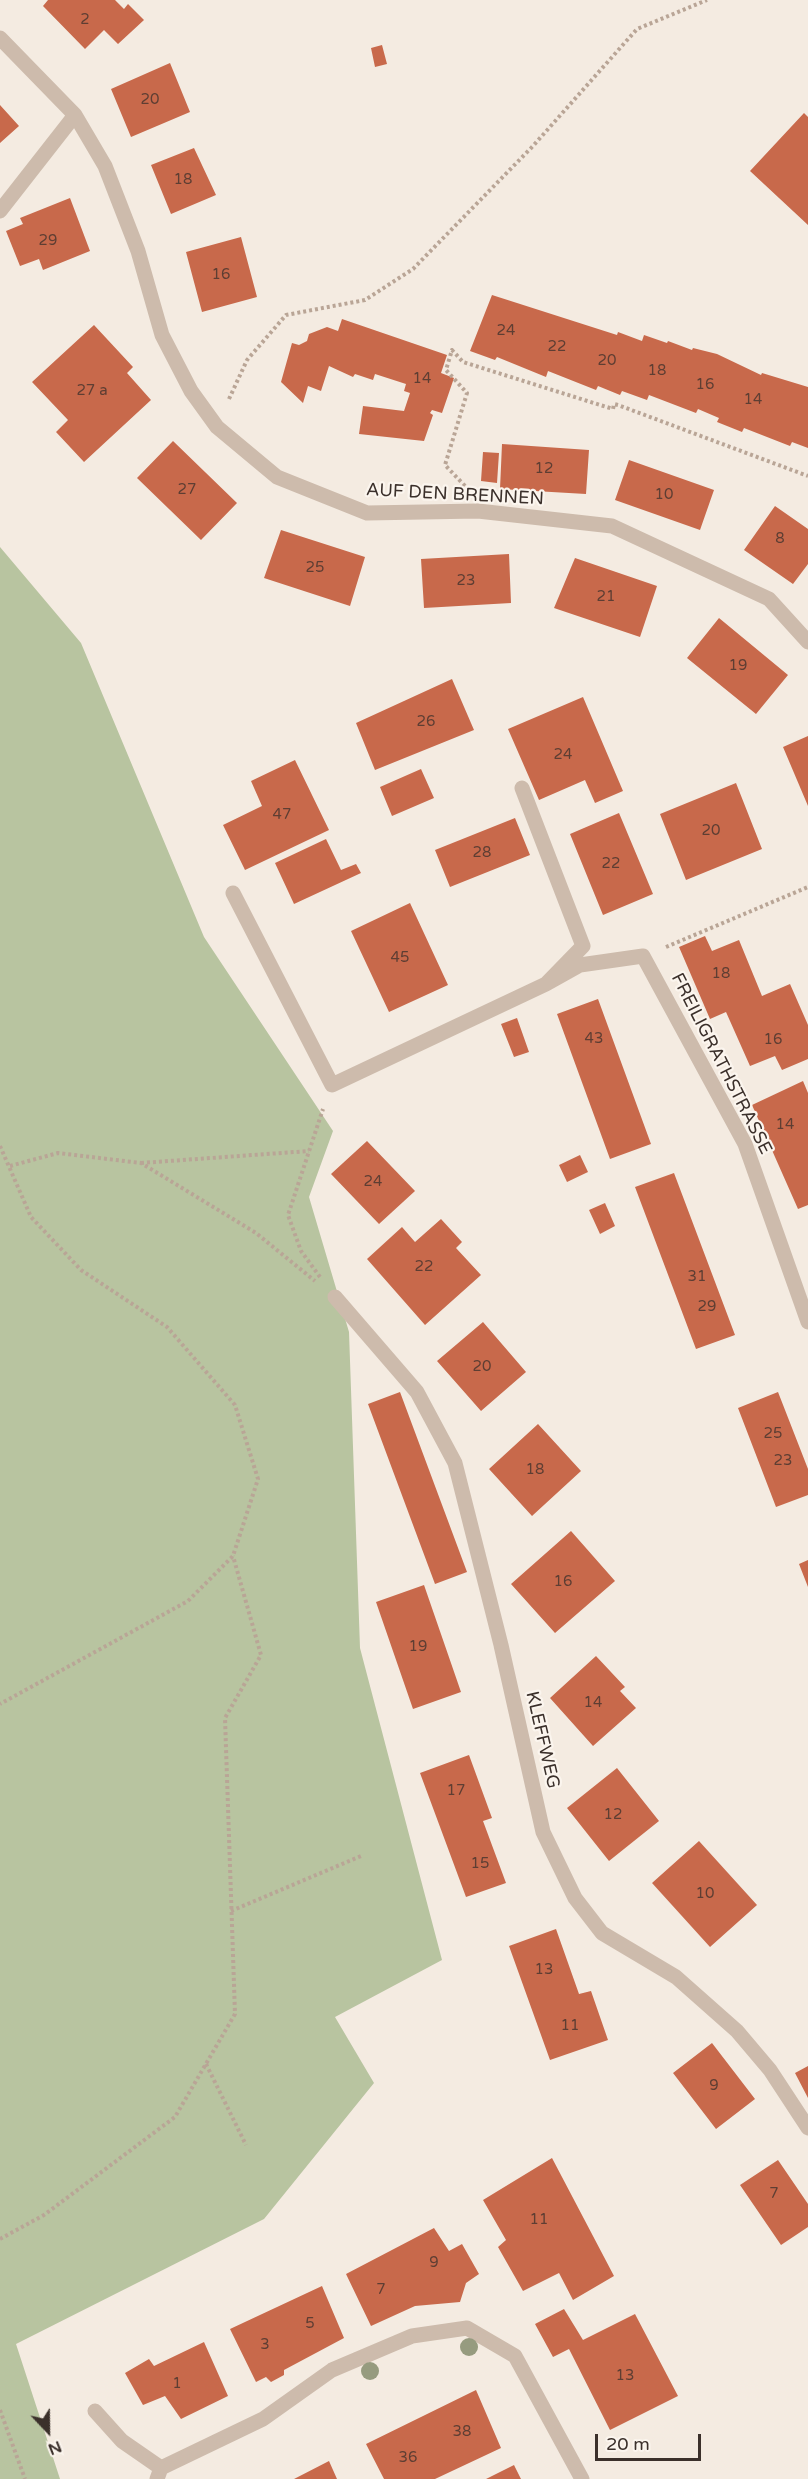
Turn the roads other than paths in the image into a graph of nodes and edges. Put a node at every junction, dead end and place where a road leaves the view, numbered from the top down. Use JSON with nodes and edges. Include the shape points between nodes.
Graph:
{"nodes":[{"id":1,"x":0,"y":38,"type":"edge"},
{"id":2,"x":75,"y":115,"type":"junction"},
{"id":3,"x":0,"y":211,"type":"edge"},
{"id":4,"x":808,"y":642,"type":"edge"},
{"id":5,"x":522,"y":788,"type":"dead end"},
{"id":6,"x":233,"y":893,"type":"dead end"},
{"id":7,"x":546,"y":984,"type":"junction"},
{"id":8,"x":335,"y":1297,"type":"road end"},
{"id":9,"x":808,"y":1322,"type":"edge"},
{"id":10,"x":808,"y":2128,"type":"edge"},
{"id":11,"x":95,"y":2411,"type":"dead end"},
{"id":12,"x":159,"y":2474,"type":"edge"},
{"id":13,"x":582,"y":2479,"type":"edge"}],
"edges":[{"from":1,"to":2,"type":"street","name":"AUF DEN BRENNEN"},
{"from":2,"to":3,"type":"street"},
{"from":2,"to":4,"type":"street","name":"AUF DEN BRENNEN","via":[[105,166],[138,250],[162,335],[191,391],[217,427],[277,477],[367,513],[478,512],[612,526],[769,599]]},
{"from":5,"to":7,"type":"street","via":[[583,946]]},
{"from":6,"to":7,"type":"street","via":[[332,1084]]},
{"from":7,"to":9,"type":"street","name":"FREILIGRATHSTRASSE","via":[[580,965],[643,956],[745,1144]]},
{"from":8,"to":10,"type":"street","name":"KLEFFWEG","via":[[417,1392],[455,1463],[543,1833],[575,1898],[602,1933],[676,1977],[737,2031],[770,2070]]},
{"from":11,"to":12,"type":"street"},
{"from":12,"to":13,"type":"street","via":[[263,2419],[332,2370],[412,2336],[467,2328],[515,2356]]}]}
